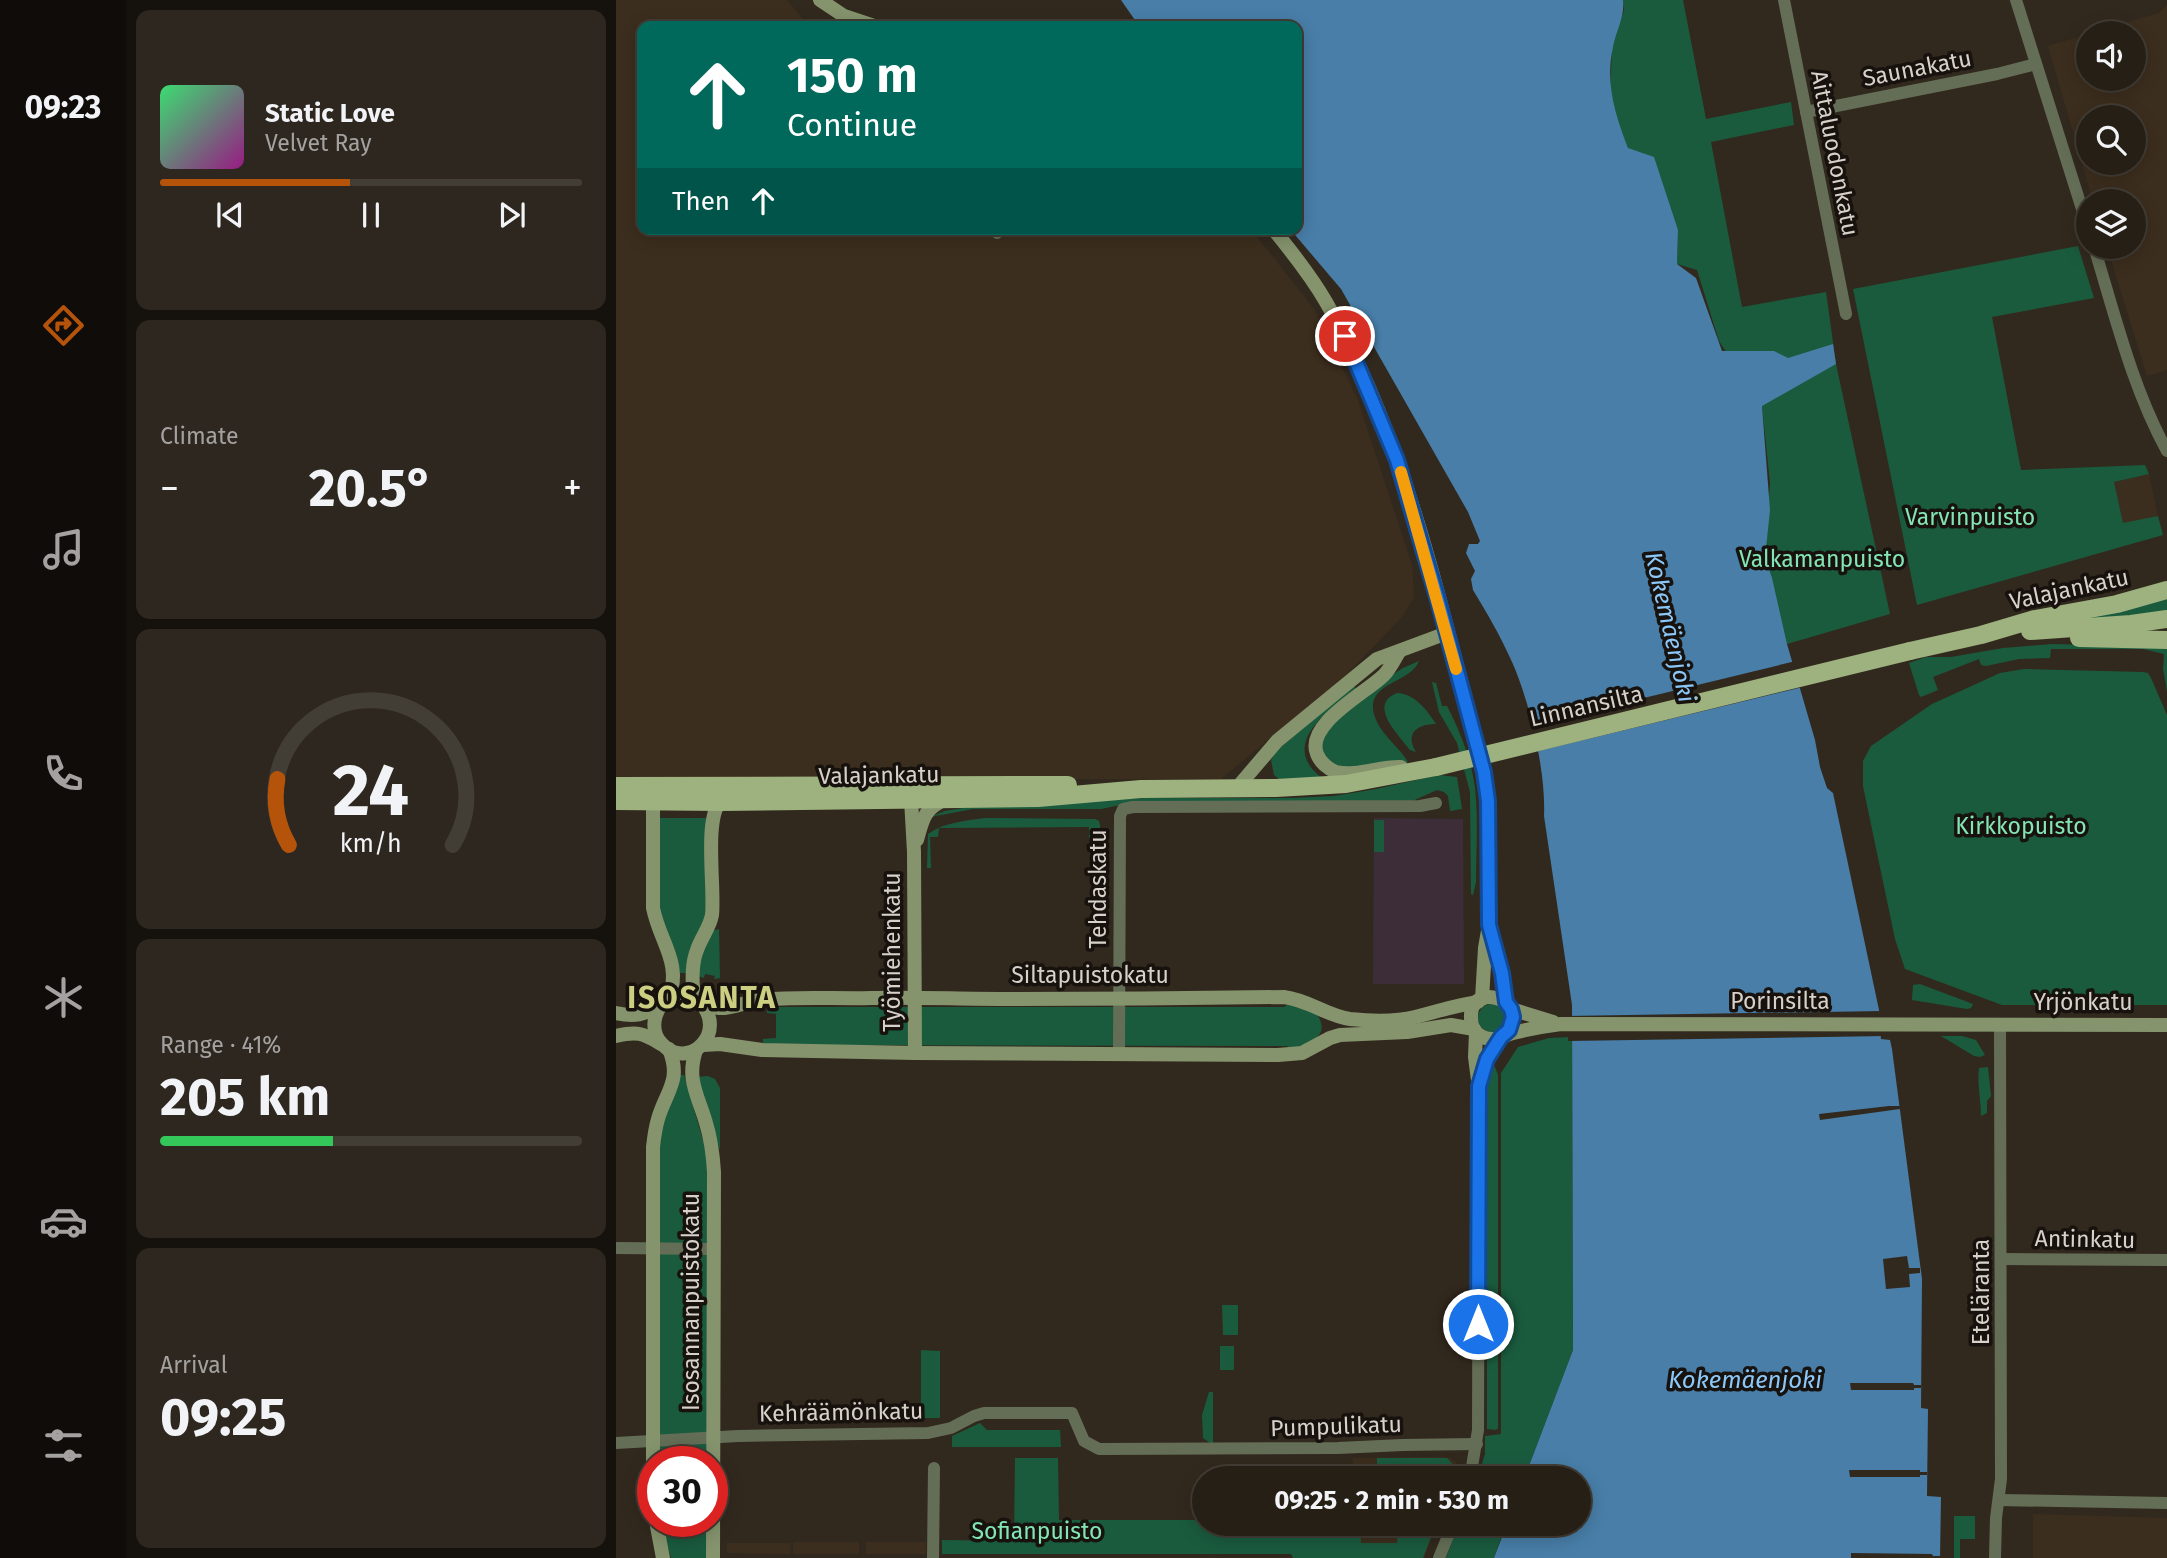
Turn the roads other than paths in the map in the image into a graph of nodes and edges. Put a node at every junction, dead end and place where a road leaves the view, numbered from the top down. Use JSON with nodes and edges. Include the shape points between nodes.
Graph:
{"nodes":[{"id":1,"x":820,"y":0,"type":"edge"},
{"id":2,"x":1784,"y":0,"type":"edge"},
{"id":3,"x":2016,"y":0,"type":"edge"},
{"id":4,"x":859,"y":21,"type":"edge"},
{"id":5,"x":2036,"y":64,"type":"junction"},
{"id":6,"x":1806,"y":112,"type":"junction"},
{"id":7,"x":2076,"y":190,"type":"edge"},
{"id":8,"x":1278,"y":235,"type":"edge"},
{"id":9,"x":2098,"y":259,"type":"edge"},
{"id":10,"x":1846,"y":314,"type":"dead end"},
{"id":11,"x":2167,"y":451,"type":"edge"},
{"id":12,"x":2167,"y":590,"type":"edge"},
{"id":13,"x":2167,"y":619,"type":"edge"},
{"id":14,"x":1447,"y":633,"type":"junction"},
{"id":15,"x":1981,"y":635,"type":"junction"},
{"id":16,"x":2167,"y":640,"type":"edge"},
{"id":17,"x":1910,"y":651,"type":"joint"},
{"id":18,"x":1399,"y":652,"type":"junction"},
{"id":19,"x":1260,"y":763,"type":"junction"},
{"id":20,"x":1431,"y":768,"type":"junction"},
{"id":21,"x":681,"y":785,"type":"junction"},
{"id":22,"x":616,"y":786,"type":"edge"},
{"id":23,"x":1236,"y":789,"type":"junction"},
{"id":24,"x":1276,"y":789,"type":"junction"},
{"id":25,"x":942,"y":791,"type":"junction"},
{"id":26,"x":911,"y":799,"type":"junction"},
{"id":27,"x":616,"y":801,"type":"edge"},
{"id":28,"x":653,"y":802,"type":"junction"},
{"id":29,"x":720,"y":802,"type":"junction"},
{"id":30,"x":1436,"y":803,"type":"dead end"},
{"id":31,"x":914,"y":852,"type":"junction"},
{"id":32,"x":1489,"y":925,"type":"junction"},
{"id":33,"x":915,"y":997,"type":"junction"},
{"id":34,"x":1119,"y":998,"type":"junction"},
{"id":35,"x":697,"y":999,"type":"junction"},
{"id":36,"x":1480,"y":1000,"type":"junction"},
{"id":37,"x":666,"y":1001,"type":"junction"},
{"id":38,"x":1508,"y":1005,"type":"junction"},
{"id":39,"x":1321,"y":1008,"type":"junction"},
{"id":40,"x":616,"y":1013,"type":"edge"},
{"id":41,"x":1561,"y":1024,"type":"junction"},
{"id":42,"x":2000,"y":1025,"type":"junction"},
{"id":43,"x":2167,"y":1025,"type":"edge"},
{"id":44,"x":1475,"y":1031,"type":"junction"},
{"id":45,"x":616,"y":1036,"type":"edge"},
{"id":46,"x":1502,"y":1036,"type":"junction"},
{"id":47,"x":1321,"y":1042,"type":"junction"},
{"id":48,"x":665,"y":1047,"type":"junction"},
{"id":49,"x":700,"y":1047,"type":"junction"},
{"id":50,"x":915,"y":1053,"type":"junction"},
{"id":51,"x":1119,"y":1054,"type":"junction"},
{"id":52,"x":1479,"y":1086,"type":"junction"},
{"id":53,"x":616,"y":1248,"type":"edge"},
{"id":54,"x":653,"y":1248,"type":"junction"},
{"id":55,"x":714,"y":1249,"type":"junction"},
{"id":56,"x":2002,"y":1259,"type":"junction"},
{"id":57,"x":2167,"y":1261,"type":"edge"},
{"id":58,"x":714,"y":1437,"type":"junction"},
{"id":59,"x":652,"y":1440,"type":"junction"},
{"id":60,"x":616,"y":1443,"type":"edge"},
{"id":61,"x":1477,"y":1444,"type":"junction"},
{"id":62,"x":652,"y":1446,"type":"edge"},
{"id":63,"x":1197,"y":1450,"type":"joint"},
{"id":64,"x":1472,"y":1466,"type":"edge"},
{"id":65,"x":934,"y":1468,"type":"dead end"},
{"id":66,"x":1999,"y":1500,"type":"junction"},
{"id":67,"x":2167,"y":1503,"type":"edge"},
{"id":68,"x":1448,"y":1536,"type":"edge"},
{"id":69,"x":659,"y":1537,"type":"edge"},
{"id":70,"x":663,"y":1558,"type":"edge"},
{"id":71,"x":713,"y":1558,"type":"edge"},
{"id":72,"x":933,"y":1558,"type":"edge"},
{"id":73,"x":1439,"y":1558,"type":"edge"},
{"id":74,"x":1994,"y":1558,"type":"edge"}],
"edges":[{"from":1,"to":4,"type":"main road"},
{"from":2,"to":6,"type":"street","name":"Aittaluodonkatu"},
{"from":3,"to":5,"type":"street"},
{"from":5,"to":6,"type":"street","name":"Saunakatu"},
{"from":5,"to":7,"type":"street"},
{"from":6,"to":10,"type":"street","name":"Aittaluodonkatu"},
{"from":8,"to":14,"type":"main road","via":[[1325,300],[1359,365],[1397,460]]},
{"from":9,"to":11,"type":"street","via":[[2142,399]]},
{"from":12,"to":15,"type":"main road","name":"Valajankatu"},
{"from":13,"to":15,"type":"main road","name":"Valajankatu"},
{"from":14,"to":18,"type":"main road"},
{"from":14,"to":32,"type":"main road","via":[[1484,772]]},
{"from":15,"to":16,"type":"main road"},
{"from":15,"to":17,"type":"main road","name":"Valajankatu"},
{"from":17,"to":20,"type":"main road","name":"Linnansilta","bridge":true},
{"from":18,"to":19,"type":"main road","via":[[1377,659],[1277,741]]},
{"from":18,"to":20,"type":"main road","via":[[1385,674],[1320,729],[1315,748],[1318,757],[1336,772]]},
{"from":19,"to":23,"type":"main road"},
{"from":19,"to":24,"type":"main road"},
{"from":20,"to":24,"type":"main road","name":"Valajankatu","via":[[1346,784]]},
{"from":21,"to":22,"type":"main road","name":"Valajankatu"},
{"from":21,"to":25,"type":"main road","name":"Valajankatu"},
{"from":21,"to":28,"type":"main road","via":[[660,793]]},
{"from":23,"to":24,"type":"main road","name":"Valajankatu"},
{"from":23,"to":25,"type":"main road","name":"Valajankatu","via":[[1091,785]]},
{"from":25,"to":26,"type":"main road","name":"Valajankatu"},
{"from":25,"to":31,"type":"main road","name":"Työmiehenkatu","via":[[922,820]]},
{"from":26,"to":29,"type":"main road","name":"Valajankatu"},
{"from":26,"to":31,"type":"main road","name":"Työmiehenkatu"},
{"from":27,"to":28,"type":"main road","name":"Valajankatu"},
{"from":28,"to":29,"type":"main road","name":"Valajankatu"},
{"from":28,"to":37,"type":"main road","via":[[653,908],[674,977]]},
{"from":29,"to":35,"type":"main road","via":[[712,831],[712,916],[693,964]]},
{"from":30,"to":34,"type":"street","name":"Tehdaskatu","via":[[1123,809]]},
{"from":31,"to":33,"type":"main road","name":"Työmiehenkatu"},
{"from":32,"to":36,"type":"main road"},
{"from":32,"to":38,"type":"main road"},
{"from":33,"to":34,"type":"main road","name":"Siltapuistokatu"},
{"from":33,"to":35,"type":"main road","name":"Siltapuistokatu","via":[[760,1000],[719,1009]]},
{"from":33,"to":50,"type":"main road","name":"Työmiehenkatu"},
{"from":34,"to":39,"type":"main road","name":"Siltapuistokatu","via":[[1284,997]]},
{"from":34,"to":51,"type":"street","name":"Tehdaskatu"},
{"from":35,"to":37,"type":"main road","via":[[681,996]]},
{"from":35,"to":49,"type":"main road","via":[[706,1008],[711,1027]]},
{"from":36,"to":38,"type":"main road","via":[[1495,997]]},
{"from":36,"to":39,"type":"main road","name":"Siltapuistokatu","via":[[1393,1019],[1351,1019]]},
{"from":36,"to":44,"type":"main road","via":[[1471,1012]]},
{"from":37,"to":40,"type":"main road","via":[[643,1014]]},
{"from":37,"to":48,"type":"main road","via":[[654,1025]]},
{"from":38,"to":41,"type":"main road","name":"Porinsilta"},
{"from":38,"to":46,"type":"main road","via":[[1512,1024]]},
{"from":39,"to":47,"type":"main road","via":[[1330,1026]]},
{"from":41,"to":42,"type":"main road","name":"Porinsilta"},
{"from":41,"to":46,"type":"main road","name":"Porinsilta"},
{"from":42,"to":43,"type":"main road","name":"Yrjönkatu"},
{"from":42,"to":56,"type":"street","name":"Eteläranta"},
{"from":44,"to":46,"type":"main road","via":[[1486,1038]]},
{"from":44,"to":47,"type":"main road","via":[[1451,1025],[1353,1033]]},
{"from":44,"to":52,"type":"main road"},
{"from":45,"to":48,"type":"main road","via":[[645,1034]]},
{"from":46,"to":52,"type":"main road","via":[[1487,1059]]},
{"from":47,"to":51,"type":"main road","via":[[1291,1055]]},
{"from":48,"to":49,"type":"main road","via":[[681,1053]]},
{"from":48,"to":54,"type":"main road","name":"Isosannanpuistokatu","via":[[674,1061],[674,1079],[654,1131]]},
{"from":49,"to":50,"type":"main road","via":[[720,1044],[762,1050]]},
{"from":49,"to":55,"type":"main road","name":"Isosannanpuistokatu","via":[[691,1071],[713,1154]]},
{"from":50,"to":51,"type":"main road"},
{"from":52,"to":61,"type":"street"},
{"from":53,"to":54,"type":"street"},
{"from":54,"to":55,"type":"street"},
{"from":54,"to":59,"type":"main road","name":"Isosannanpuistokatu"},
{"from":55,"to":58,"type":"main road","name":"Isosannanpuistokatu"},
{"from":56,"to":57,"type":"street","name":"Antinkatu"},
{"from":56,"to":66,"type":"street","name":"Eteläranta"},
{"from":58,"to":59,"type":"street"},
{"from":58,"to":63,"type":"street","name":"Kehräämönkatu","via":[[928,1433],[984,1413],[1053,1412],[1072,1413],[1084,1441],[1099,1449]]},
{"from":58,"to":71,"type":"main road","name":"Isosannanpuistokatu"},
{"from":59,"to":60,"type":"street"},
{"from":59,"to":62,"type":"main road","name":"Isosannanpuistokatu"},
{"from":61,"to":63,"type":"street","name":"Pumpulikatu"},
{"from":61,"to":64,"type":"street"},
{"from":65,"to":72,"type":"street"},
{"from":66,"to":67,"type":"street"},
{"from":66,"to":74,"type":"street","name":"Eteläranta"},
{"from":68,"to":73,"type":"street"},
{"from":69,"to":70,"type":"main road"}]}
